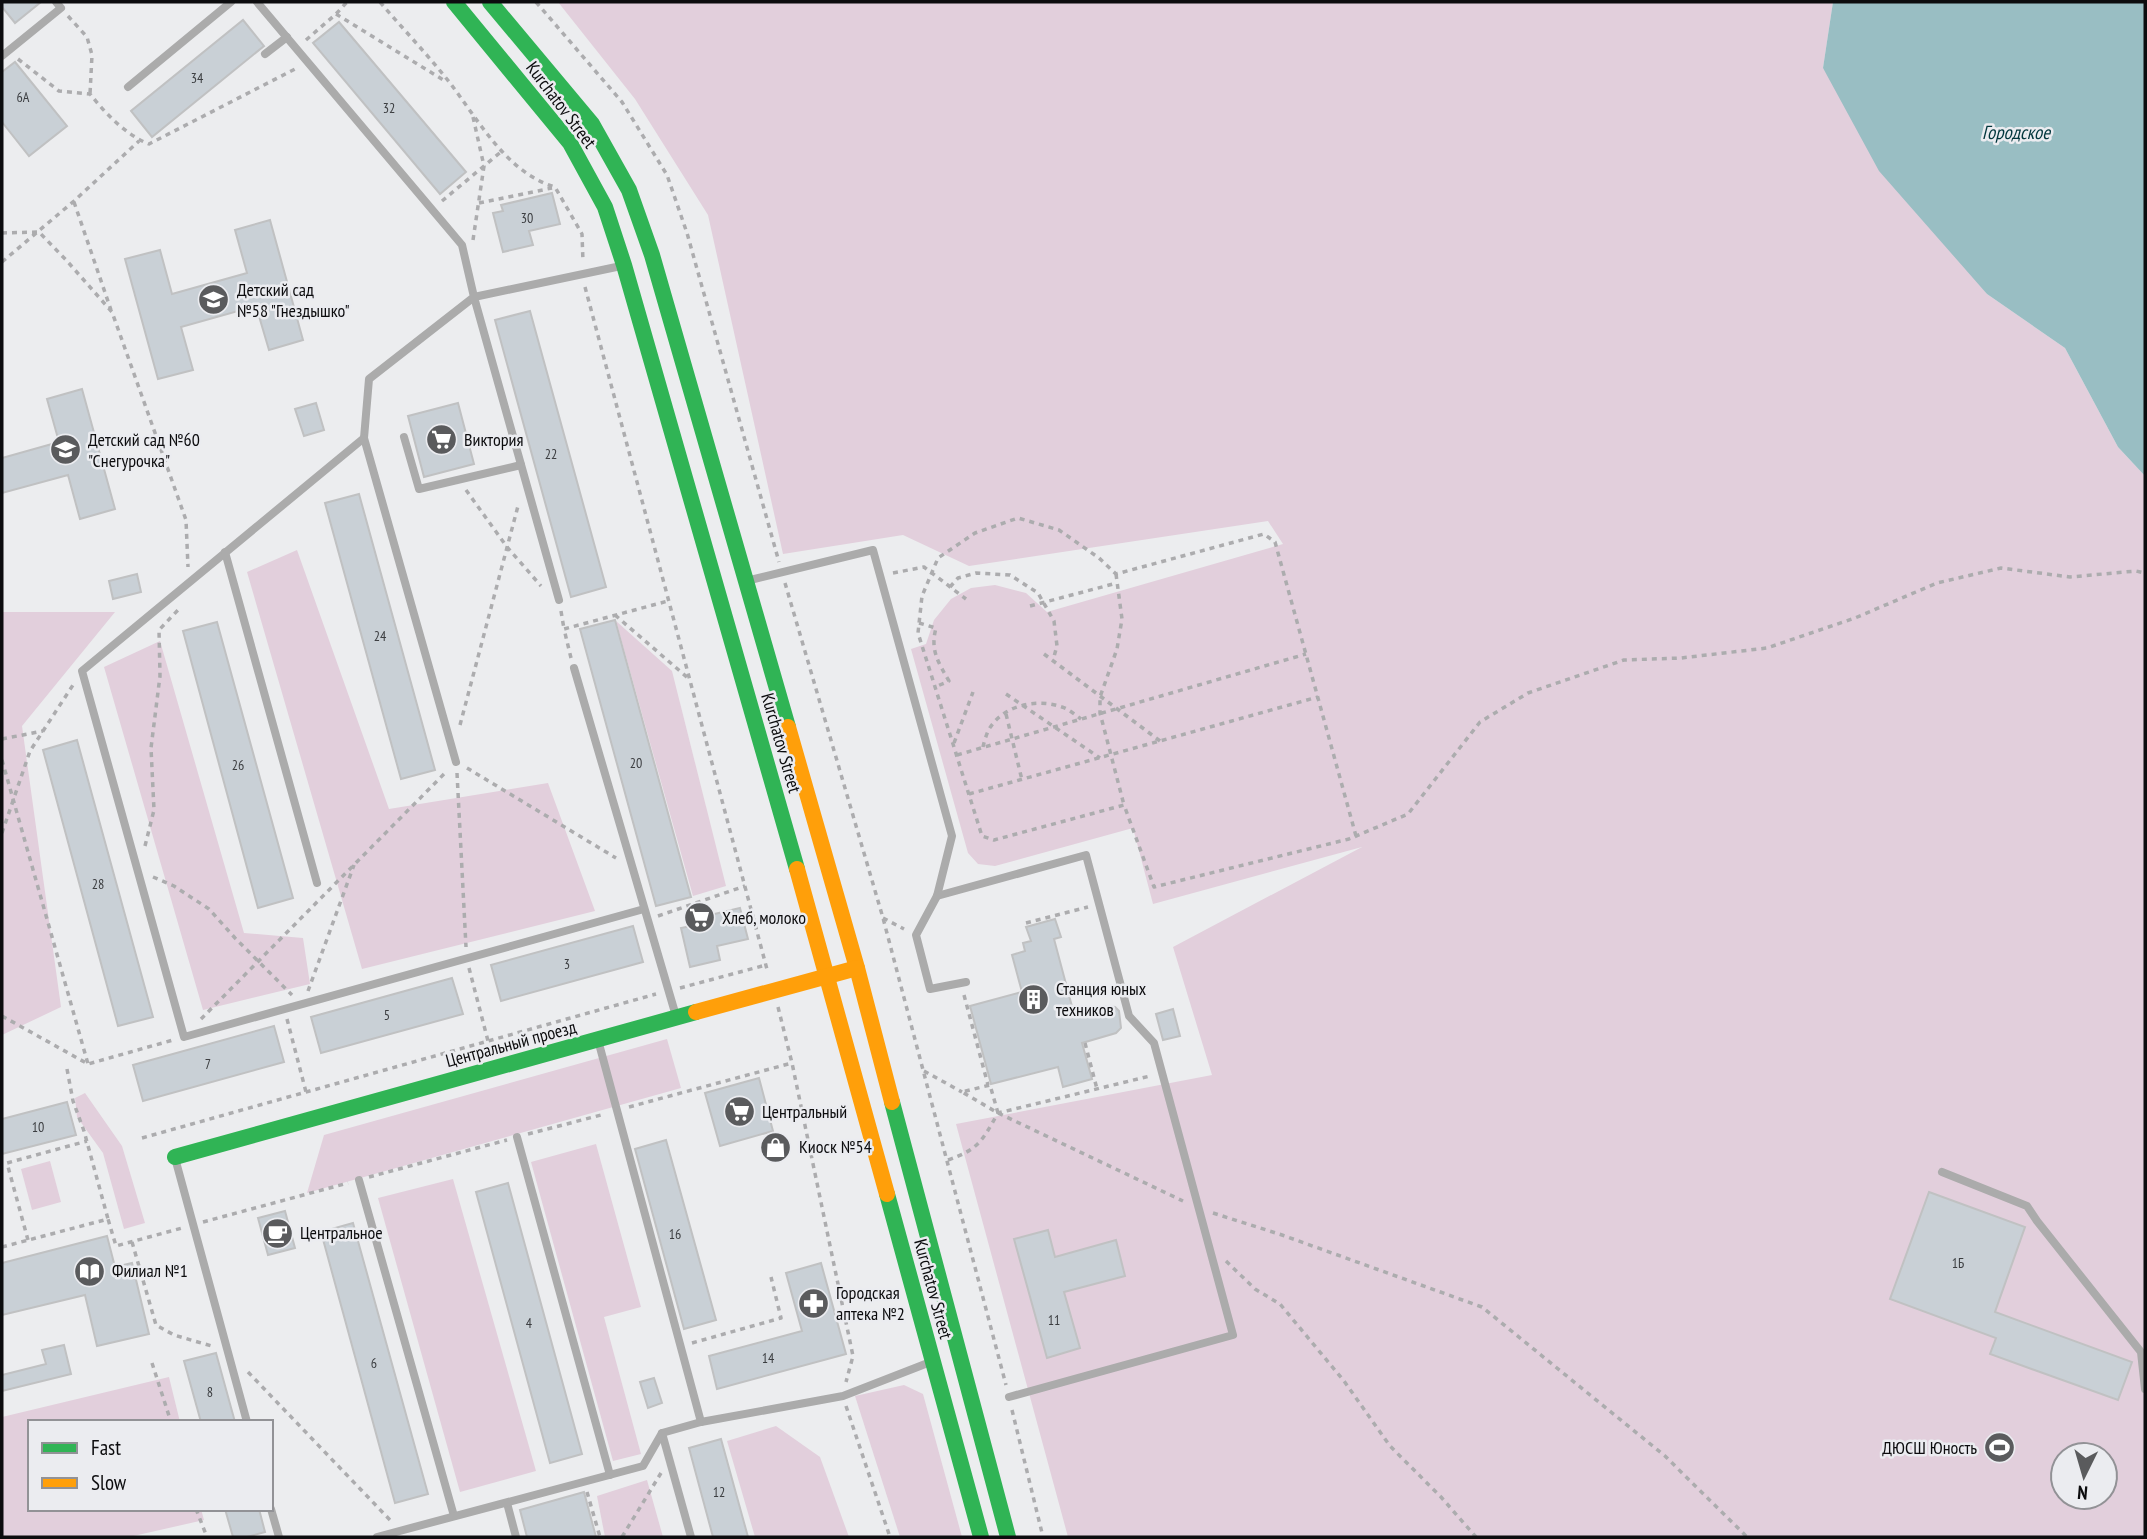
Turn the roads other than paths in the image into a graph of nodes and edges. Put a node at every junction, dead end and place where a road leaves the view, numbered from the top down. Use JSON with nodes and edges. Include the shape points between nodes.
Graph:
{"nodes":[{"id":1,"x":230,"y":2,"type":"edge"},
{"id":2,"x":257,"y":2,"type":"edge"},
{"id":3,"x":454,"y":2,"type":"edge"},
{"id":4,"x":490,"y":2,"type":"edge"},
{"id":5,"x":59,"y":5,"type":"edge"},
{"id":6,"x":287,"y":37,"type":"junction"},
{"id":7,"x":5,"y":53,"type":"edge"},
{"id":8,"x":265,"y":54,"type":"dead end"},
{"id":9,"x":128,"y":87,"type":"dead end"},
{"id":10,"x":592,"y":124,"type":"junction"},
{"id":11,"x":570,"y":143,"type":"junction"},
{"id":12,"x":624,"y":265,"type":"junction"},
{"id":13,"x":474,"y":297,"type":"junction"},
{"id":14,"x":404,"y":437,"type":"dead end"},
{"id":15,"x":364,"y":438,"type":"junction"},
{"id":16,"x":521,"y":465,"type":"junction"},
{"id":17,"x":225,"y":552,"type":"junction"},
{"id":18,"x":746,"y":581,"type":"junction"},
{"id":19,"x":560,"y":605,"type":"road end"},
{"id":20,"x":574,"y":668,"type":"road end"},
{"id":21,"x":456,"y":762,"type":"road end"},
{"id":22,"x":317,"y":883,"type":"dead end"},
{"id":23,"x":937,"y":896,"type":"junction"},
{"id":24,"x":644,"y":909,"type":"junction"},
{"id":25,"x":857,"y":968,"type":"junction"},
{"id":26,"x":828,"y":976,"type":"junction"},
{"id":27,"x":963,"y":982,"type":"road end"},
{"id":28,"x":677,"y":1019,"type":"junction"},
{"id":29,"x":597,"y":1040,"type":"junction"},
{"id":30,"x":517,"y":1137,"type":"road end"},
{"id":31,"x":175,"y":1157,"type":"joint"},
{"id":32,"x":1942,"y":1172,"type":"dead end"},
{"id":33,"x":359,"y":1180,"type":"road end"},
{"id":34,"x":933,"y":1361,"type":"junction"},
{"id":35,"x":2145,"y":1389,"type":"edge"},
{"id":36,"x":1009,"y":1397,"type":"road end"},
{"id":37,"x":246,"y":1420,"type":"edge"},
{"id":38,"x":701,"y":1422,"type":"junction"},
{"id":39,"x":662,"y":1433,"type":"junction"},
{"id":40,"x":610,"y":1475,"type":"junction"},
{"id":41,"x":507,"y":1503,"type":"junction"},
{"id":42,"x":272,"y":1511,"type":"edge"},
{"id":43,"x":454,"y":1516,"type":"junction"},
{"id":44,"x":279,"y":1537,"type":"edge"},
{"id":45,"x":377,"y":1537,"type":"edge"},
{"id":46,"x":516,"y":1537,"type":"edge"},
{"id":47,"x":691,"y":1537,"type":"edge"},
{"id":48,"x":981,"y":1537,"type":"edge"},
{"id":49,"x":1008,"y":1537,"type":"edge"}],
"edges":[{"from":1,"to":9,"type":"lane"},
{"from":2,"to":6,"type":"lane"},
{"from":3,"to":11,"type":"main road","name":"Kurchatov Street"},
{"from":4,"to":10,"type":"main road","name":"Kurchatov Street"},
{"from":5,"to":7,"type":"lane"},
{"from":6,"to":8,"type":"lane"},
{"from":6,"to":13,"type":"lane","via":[[462,245]]},
{"from":10,"to":11,"type":"main road"},
{"from":10,"to":18,"type":"main road","name":"Kurchatov Street","via":[[629,190],[652,255]]},
{"from":11,"to":12,"type":"main road","name":"Kurchatov Street","via":[[605,207]]},
{"from":12,"to":13,"type":"lane"},
{"from":12,"to":26,"type":"main road","name":"Kurchatov Street"},
{"from":13,"to":15,"type":"lane","via":[[369,379]]},
{"from":13,"to":16,"type":"lane"},
{"from":14,"to":16,"type":"lane","via":[[419,489]]},
{"from":15,"to":17,"type":"lane"},
{"from":15,"to":21,"type":"lane"},
{"from":16,"to":19,"type":"lane"},
{"from":17,"to":22,"type":"lane"},
{"from":17,"to":24,"type":"lane","via":[[82,671],[184,1037]]},
{"from":18,"to":23,"type":"lane","via":[[873,550],[952,836]]},
{"from":18,"to":25,"type":"main road","name":"Kurchatov Street"},
{"from":20,"to":24,"type":"lane"},
{"from":23,"to":27,"type":"lane","via":[[916,935],[930,989]]},
{"from":23,"to":36,"type":"lane","via":[[1086,855],[1129,1016],[1154,1043],[1233,1335]]},
{"from":24,"to":28,"type":"lane"},
{"from":25,"to":26,"type":"main road","name":"Центральный проезд"},
{"from":25,"to":49,"type":"main road","name":"Kurchatov Street"},
{"from":26,"to":28,"type":"main road","name":"Центральный проезд"},
{"from":26,"to":34,"type":"main road","name":"Kurchatov Street"},
{"from":28,"to":29,"type":"main road","name":"Центральный проезд"},
{"from":29,"to":31,"type":"main road","name":"Центральный проезд"},
{"from":29,"to":38,"type":"lane"},
{"from":30,"to":40,"type":"lane"},
{"from":31,"to":37,"type":"lane"},
{"from":32,"to":35,"type":"lane","via":[[2027,1206],[2141,1352]]},
{"from":33,"to":43,"type":"lane"},
{"from":34,"to":38,"type":"lane","via":[[843,1395]]},
{"from":34,"to":48,"type":"main road","name":"Kurchatov Street"},
{"from":38,"to":39,"type":"lane"},
{"from":39,"to":40,"type":"lane","via":[[643,1466]]},
{"from":39,"to":47,"type":"lane"},
{"from":40,"to":41,"type":"lane"},
{"from":41,"to":43,"type":"lane"},
{"from":41,"to":46,"type":"lane"},
{"from":42,"to":44,"type":"lane"},
{"from":43,"to":45,"type":"lane"}]}
